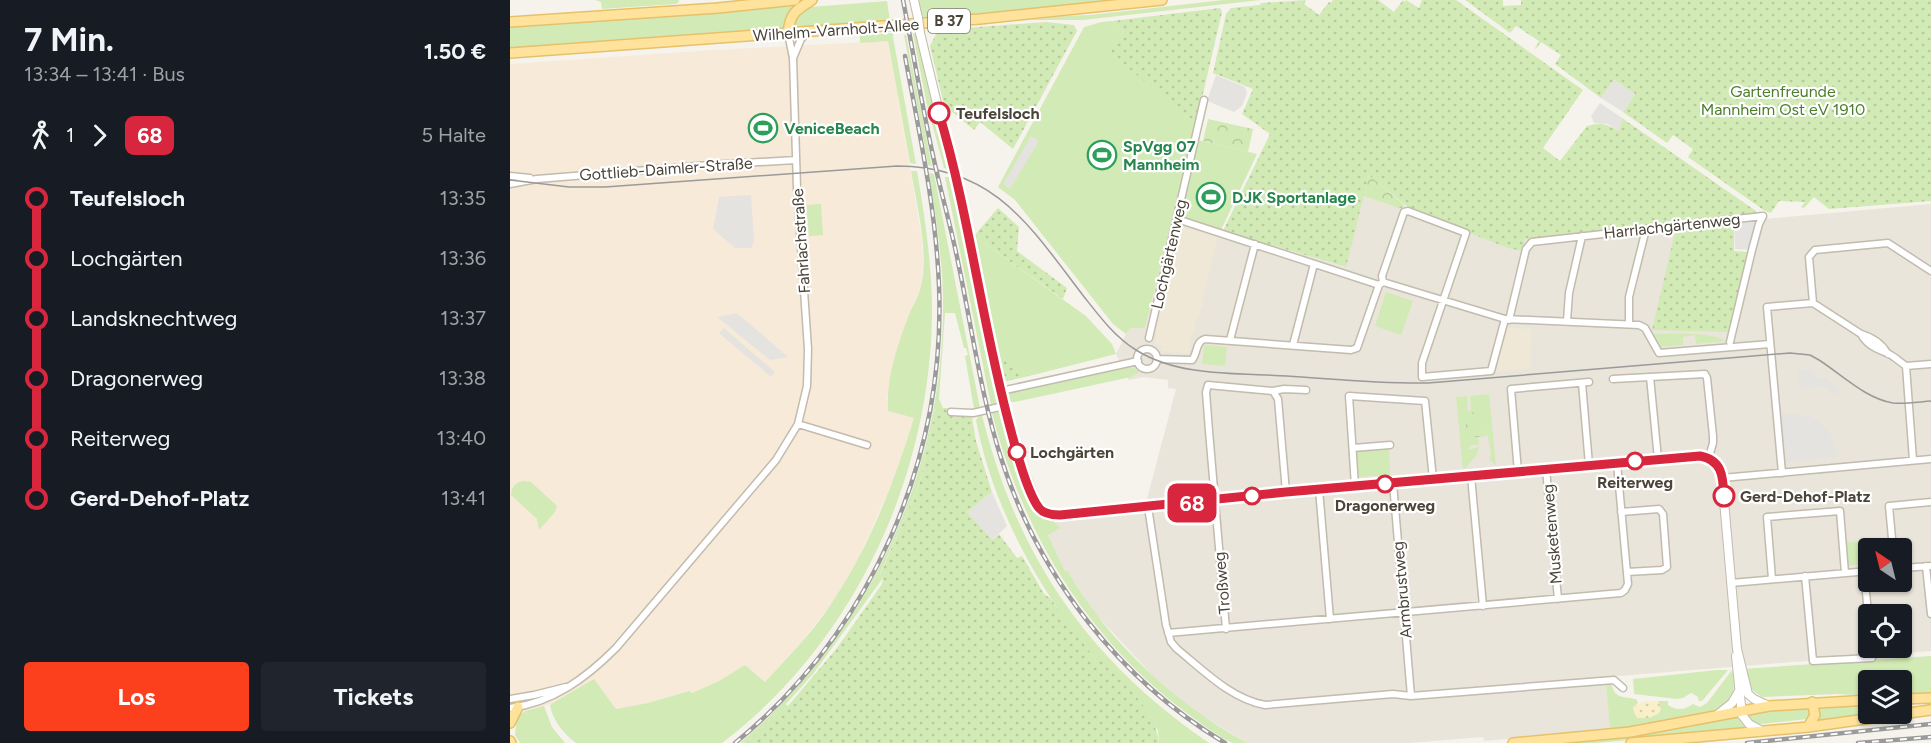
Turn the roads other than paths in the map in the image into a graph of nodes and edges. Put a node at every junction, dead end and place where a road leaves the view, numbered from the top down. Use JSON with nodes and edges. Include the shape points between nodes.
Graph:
{"nodes":[{"id":1,"x":795,"y":0,"type":"edge"},
{"id":2,"x":812,"y":0,"type":"edge"},
{"id":3,"x":914,"y":0,"type":"edge"},
{"id":4,"x":1162,"y":0,"type":"edge"},
{"id":5,"x":510,"y":22,"type":"edge"},
{"id":6,"x":808,"y":32,"type":"junction"},
{"id":7,"x":788,"y":33,"type":"junction"},
{"id":8,"x":510,"y":53,"type":"edge"},
{"id":9,"x":793,"y":58,"type":"junction"},
{"id":10,"x":1204,"y":100,"type":"dead end"},
{"id":11,"x":796,"y":160,"type":"junction"},
{"id":12,"x":510,"y":176,"type":"edge"},
{"id":13,"x":537,"y":179,"type":"junction"},
{"id":14,"x":510,"y":184,"type":"edge"},
{"id":15,"x":1177,"y":219,"type":"junction"},
{"id":16,"x":1646,"y":229,"type":"junction"},
{"id":17,"x":1582,"y":236,"type":"junction"},
{"id":18,"x":1255,"y":244,"type":"junction"},
{"id":19,"x":1314,"y":264,"type":"junction"},
{"id":20,"x":1931,"y":271,"type":"edge"},
{"id":21,"x":1381,"y":284,"type":"junction"},
{"id":22,"x":1444,"y":300,"type":"junction"},
{"id":23,"x":1813,"y":303,"type":"junction"},
{"id":24,"x":1507,"y":319,"type":"junction"},
{"id":25,"x":1567,"y":321,"type":"junction"},
{"id":26,"x":1629,"y":324,"type":"junction"},
{"id":27,"x":1149,"y":338,"type":"dead end"},
{"id":28,"x":1230,"y":340,"type":"junction"},
{"id":29,"x":1730,"y":342,"type":"dead end"},
{"id":30,"x":1770,"y":344,"type":"junction"},
{"id":31,"x":1293,"y":345,"type":"junction"},
{"id":32,"x":1157,"y":359,"type":"junction"},
{"id":33,"x":1138,"y":361,"type":"junction"},
{"id":34,"x":1931,"y":364,"type":"edge"},
{"id":35,"x":1906,"y":366,"type":"junction"},
{"id":36,"x":1650,"y":377,"type":"junction"},
{"id":37,"x":1613,"y":380,"type":"dead end"},
{"id":38,"x":1306,"y":390,"type":"dead end"},
{"id":39,"x":1001,"y":391,"type":"junction"},
{"id":40,"x":1273,"y":391,"type":"junction"},
{"id":41,"x":1004,"y":406,"type":"junction"},
{"id":42,"x":951,"y":412,"type":"dead end"},
{"id":43,"x":798,"y":424,"type":"junction"},
{"id":44,"x":867,"y":445,"type":"dead end"},
{"id":45,"x":1390,"y":445,"type":"dead end"},
{"id":46,"x":1353,"y":448,"type":"junction"},
{"id":47,"x":1709,"y":457,"type":"junction"},
{"id":48,"x":1658,"y":459,"type":"junction"},
{"id":49,"x":1931,"y":459,"type":"edge"},
{"id":50,"x":1913,"y":460,"type":"junction"},
{"id":51,"x":1617,"y":463,"type":"junction"},
{"id":52,"x":1589,"y":465,"type":"junction"},
{"id":53,"x":1546,"y":469,"type":"junction"},
{"id":54,"x":1518,"y":472,"type":"junction"},
{"id":55,"x":1782,"y":473,"type":"junction"},
{"id":56,"x":1472,"y":476,"type":"junction"},
{"id":57,"x":1722,"y":478,"type":"junction"},
{"id":58,"x":1433,"y":479,"type":"junction"},
{"id":59,"x":1393,"y":483,"type":"junction"},
{"id":60,"x":1355,"y":486,"type":"junction"},
{"id":61,"x":1319,"y":489,"type":"junction"},
{"id":62,"x":1286,"y":492,"type":"junction"},
{"id":63,"x":1215,"y":501,"type":"junction"},
{"id":64,"x":1931,"y":502,"type":"edge"},
{"id":65,"x":1148,"y":507,"type":"junction"},
{"id":66,"x":1621,"y":512,"type":"junction"},
{"id":67,"x":1892,"y":538,"type":"edge"},
{"id":68,"x":1929,"y":566,"type":"edge"},
{"id":69,"x":1912,"y":567,"type":"edge"},
{"id":70,"x":1627,"y":572,"type":"junction"},
{"id":71,"x":1858,"y":572,"type":"edge"},
{"id":72,"x":1845,"y":573,"type":"junction"},
{"id":73,"x":1805,"y":576,"type":"junction"},
{"id":74,"x":1772,"y":579,"type":"junction"},
{"id":75,"x":1731,"y":583,"type":"junction"},
{"id":76,"x":1558,"y":599,"type":"junction"},
{"id":77,"x":1484,"y":606,"type":"junction"},
{"id":78,"x":1404,"y":613,"type":"junction"},
{"id":79,"x":1931,"y":614,"type":"edge"},
{"id":80,"x":1330,"y":619,"type":"junction"},
{"id":81,"x":1227,"y":629,"type":"junction"},
{"id":82,"x":1168,"y":633,"type":"junction"},
{"id":83,"x":1737,"y":649,"type":"junction"},
{"id":84,"x":1872,"y":658,"type":"edge"},
{"id":85,"x":570,"y":686,"type":"junction"},
{"id":86,"x":1623,"y":688,"type":"dead end"},
{"id":87,"x":1739,"y":691,"type":"junction"},
{"id":88,"x":1411,"y":696,"type":"junction"},
{"id":89,"x":1931,"y":698,"type":"edge"},
{"id":90,"x":510,"y":699,"type":"edge"},
{"id":91,"x":1912,"y":699,"type":"edge"},
{"id":92,"x":1858,"y":700,"type":"edge"},
{"id":93,"x":1812,"y":702,"type":"junction"},
{"id":94,"x":1769,"y":706,"type":"junction"},
{"id":95,"x":514,"y":708,"type":"edge"},
{"id":96,"x":1742,"y":710,"type":"junction"},
{"id":97,"x":1931,"y":710,"type":"edge"},
{"id":98,"x":1717,"y":715,"type":"junction"},
{"id":99,"x":510,"y":723,"type":"edge"},
{"id":100,"x":1808,"y":727,"type":"junction"},
{"id":101,"x":1762,"y":731,"type":"junction"},
{"id":102,"x":1513,"y":743,"type":"edge"},
{"id":103,"x":1631,"y":743,"type":"edge"}],
"edges":[{"from":1,"to":5,"type":"main road","name":"Wilhelm-Varnholt-Allee"},
{"from":2,"to":7,"type":"main road","via":[[793,14]]},
{"from":3,"to":39,"type":"street","bridge":true},
{"from":4,"to":6,"type":"main road","name":"Wilhelm-Varnholt-Allee","number":"B 37"},
{"from":6,"to":7,"type":"main road","name":"Wilhelm-Varnholt-Allee","number":"B 37"},
{"from":6,"to":9,"type":"street"},
{"from":7,"to":8,"type":"main road","name":"Wilhelm-Varnholt-Allee","number":"B 37"},
{"from":7,"to":9,"type":"street","name":"Fahrlachstraße"},
{"from":9,"to":11,"type":"street","name":"Fahrlachstraße"},
{"from":10,"to":15,"type":"street","name":"Lochgärtenweg"},
{"from":11,"to":13,"type":"street","name":"Gottlieb-Daimler-Straße"},
{"from":11,"to":43,"type":"street","name":"Fahrlachstraße","via":[[808,349],[807,386]]},
{"from":12,"to":13,"type":"street","name":"Gottlieb-Daimler-Straße"},
{"from":13,"to":14,"type":"street","name":"Gottlieb-Daimler-Straße"},
{"from":15,"to":18,"type":"street"},
{"from":15,"to":27,"type":"street","name":"Lochgärtenweg"},
{"from":16,"to":17,"type":"street","name":"Harrlachgärtenweg"},
{"from":16,"to":26,"type":"street","via":[[1629,297]]},
{"from":16,"to":29,"type":"street","name":"Harrlachgärtenweg","via":[[1763,216]]},
{"from":17,"to":24,"type":"street","name":"Harrlachgärtenweg","via":[[1528,245]]},
{"from":17,"to":25,"type":"street"},
{"from":18,"to":19,"type":"street"},
{"from":18,"to":28,"type":"street"},
{"from":19,"to":21,"type":"street"},
{"from":19,"to":31,"type":"street"},
{"from":20,"to":23,"type":"street","via":[[1888,243],[1815,250],[1809,257]]},
{"from":21,"to":22,"type":"street"},
{"from":21,"to":22,"type":"street","via":[[1402,216],[1408,211],[1466,233]]},
{"from":21,"to":31,"type":"street","via":[[1357,348]]},
{"from":22,"to":24,"type":"street"},
{"from":22,"to":24,"type":"street","via":[[1422,363],[1422,377],[1491,371]]},
{"from":23,"to":30,"type":"street","via":[[1767,307]]},
{"from":23,"to":35,"type":"street","via":[[1868,336]]},
{"from":24,"to":25,"type":"street"},
{"from":25,"to":26,"type":"street"},
{"from":26,"to":30,"type":"street","via":[[1645,328],[1659,353]]},
{"from":28,"to":31,"type":"street"},
{"from":28,"to":32,"type":"street","via":[[1201,340],[1195,357],[1188,361]]},
{"from":30,"to":55,"type":"street"},
{"from":32,"to":33,"type":"street","via":[[1149,368]]},
{"from":32,"to":33,"type":"street","via":[[1155,352],[1145,350]]},
{"from":33,"to":39,"type":"street"},
{"from":34,"to":35,"type":"street"},
{"from":35,"to":50,"type":"street"},
{"from":36,"to":37,"type":"street"},
{"from":36,"to":47,"type":"street","via":[[1705,374],[1713,436]]},
{"from":36,"to":48,"type":"street"},
{"from":38,"to":40,"type":"street"},
{"from":39,"to":41,"type":"street"},
{"from":40,"to":62,"type":"street","via":[[1278,399]]},
{"from":40,"to":63,"type":"street","name":"Troßweg","via":[[1208,385]]},
{"from":41,"to":42,"type":"street","via":[[973,413]]},
{"from":41,"to":65,"type":"street","via":[[1026,479],[1043,511],[1060,515]]},
{"from":43,"to":44,"type":"street"},
{"from":43,"to":85,"type":"street","name":"Fahrlachstraße","via":[[776,460],[625,638],[600,664]]},
{"from":45,"to":46,"type":"street"},
{"from":46,"to":58,"type":"street","via":[[1348,396],[1427,400]]},
{"from":46,"to":60,"type":"street"},
{"from":47,"to":48,"type":"street"},
{"from":47,"to":57,"type":"street"},
{"from":48,"to":51,"type":"street"},
{"from":49,"to":50,"type":"street"},
{"from":50,"to":55,"type":"street"},
{"from":51,"to":52,"type":"street"},
{"from":51,"to":66,"type":"street"},
{"from":52,"to":53,"type":"street"},
{"from":52,"to":54,"type":"street","via":[[1586,382],[1510,389]]},
{"from":53,"to":54,"type":"street"},
{"from":53,"to":76,"type":"street","name":"Musketenweg"},
{"from":54,"to":56,"type":"street"},
{"from":55,"to":57,"type":"street"},
{"from":56,"to":58,"type":"street"},
{"from":56,"to":77,"type":"street"},
{"from":57,"to":75,"type":"street"},
{"from":58,"to":59,"type":"street"},
{"from":59,"to":60,"type":"street"},
{"from":59,"to":78,"type":"street","name":"Armbrustweg"},
{"from":60,"to":61,"type":"street"},
{"from":61,"to":62,"type":"street"},
{"from":61,"to":80,"type":"street"},
{"from":62,"to":63,"type":"street"},
{"from":63,"to":65,"type":"street"},
{"from":63,"to":81,"type":"street","name":"Troßweg"},
{"from":64,"to":67,"type":"street","via":[[1889,506]]},
{"from":65,"to":82,"type":"street"},
{"from":66,"to":70,"type":"street"},
{"from":66,"to":70,"type":"street","via":[[1659,509],[1664,514],[1667,567]]},
{"from":68,"to":69,"type":"street"},
{"from":68,"to":79,"type":"street"},
{"from":70,"to":76,"type":"street","via":[[1623,592]]},
{"from":71,"to":72,"type":"street"},
{"from":72,"to":73,"type":"street"},
{"from":72,"to":74,"type":"street","via":[[1840,511],[1767,517]]},
{"from":73,"to":74,"type":"street"},
{"from":73,"to":84,"type":"street","via":[[1813,661]]},
{"from":74,"to":75,"type":"street"},
{"from":75,"to":83,"type":"street"},
{"from":76,"to":77,"type":"street"},
{"from":77,"to":78,"type":"street"},
{"from":78,"to":80,"type":"street"},
{"from":78,"to":88,"type":"street","name":"Armbrustweg"},
{"from":80,"to":81,"type":"street"},
{"from":81,"to":82,"type":"street"},
{"from":82,"to":88,"type":"street","via":[[1177,649],[1249,701],[1265,705],[1392,694]]},
{"from":83,"to":87,"type":"street"},
{"from":83,"to":94,"type":"street","via":[[1748,693]]},
{"from":85,"to":90,"type":"street","name":"Fahrlachstraße"},
{"from":85,"to":95,"type":"street","name":"Fahrlachstraße","via":[[546,699]]},
{"from":86,"to":88,"type":"street","via":[[1614,680]]},
{"from":87,"to":96,"type":"street"},
{"from":87,"to":98,"type":"street"},
{"from":89,"to":91,"type":"main road"},
{"from":92,"to":93,"type":"main road"},
{"from":93,"to":94,"type":"main road"},
{"from":93,"to":100,"type":"main road","via":[[1815,715]]},
{"from":94,"to":96,"type":"main road"},
{"from":95,"to":99,"type":"main road"},
{"from":96,"to":98,"type":"main road"},
{"from":96,"to":101,"type":"street","via":[[1749,724]]},
{"from":97,"to":100,"type":"main road"},
{"from":98,"to":102,"type":"main road","via":[[1630,732]]},
{"from":100,"to":101,"type":"main road"},
{"from":101,"to":103,"type":"main road"}]}
